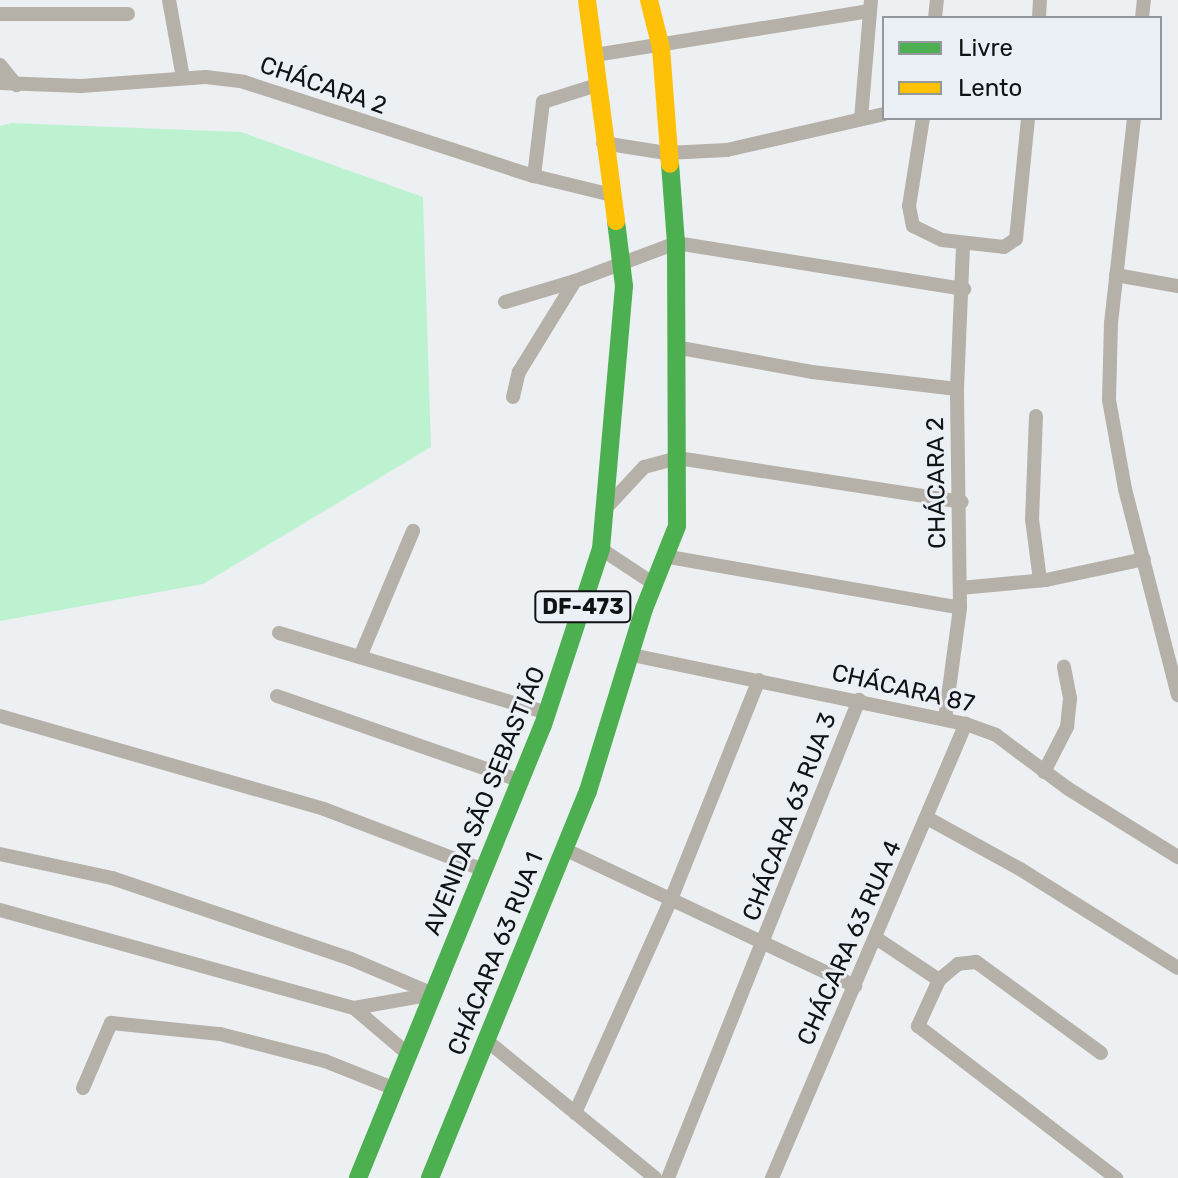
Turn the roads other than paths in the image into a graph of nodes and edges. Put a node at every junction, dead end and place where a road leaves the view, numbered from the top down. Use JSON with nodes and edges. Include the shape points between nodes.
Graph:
{"nodes":[{"id":1,"x":169,"y":0,"type":"edge"},
{"id":2,"x":587,"y":0,"type":"edge"},
{"id":3,"x":649,"y":0,"type":"edge"},
{"id":4,"x":870,"y":6,"type":"edge"},
{"id":5,"x":0,"y":14,"type":"edge"},
{"id":6,"x":128,"y":14,"type":"dead end"},
{"id":7,"x":661,"y":48,"type":"junction"},
{"id":8,"x":595,"y":55,"type":"junction"},
{"id":9,"x":0,"y":65,"type":"edge"},
{"id":10,"x":183,"y":78,"type":"junction"},
{"id":11,"x":0,"y":83,"type":"edge"},
{"id":12,"x":16,"y":85,"type":"junction"},
{"id":13,"x":597,"y":85,"type":"junction"},
{"id":14,"x":882,"y":114,"type":"edge"},
{"id":15,"x":861,"y":119,"type":"junction"},
{"id":16,"x":923,"y":120,"type":"edge"},
{"id":17,"x":1028,"y":120,"type":"edge"},
{"id":18,"x":1134,"y":120,"type":"edge"},
{"id":19,"x":603,"y":143,"type":"junction"},
{"id":20,"x":666,"y":153,"type":"junction"},
{"id":21,"x":534,"y":176,"type":"junction"},
{"id":22,"x":608,"y":194,"type":"junction"},
{"id":23,"x":676,"y":243,"type":"junction"},
{"id":24,"x":963,"y":245,"type":"junction"},
{"id":25,"x":621,"y":267,"type":"junction"},
{"id":26,"x":1116,"y":275,"type":"junction"},
{"id":27,"x":575,"y":281,"type":"junction"},
{"id":28,"x":1178,"y":286,"type":"edge"},
{"id":29,"x":964,"y":289,"type":"junction"},
{"id":30,"x":505,"y":302,"type":"dead end"},
{"id":31,"x":675,"y":347,"type":"junction"},
{"id":32,"x":957,"y":389,"type":"junction"},
{"id":33,"x":513,"y":397,"type":"dead end"},
{"id":34,"x":1036,"y":416,"type":"dead end"},
{"id":35,"x":678,"y":458,"type":"junction"},
{"id":36,"x":962,"y":502,"type":"junction"},
{"id":37,"x":606,"y":508,"type":"junction"},
{"id":38,"x":413,"y":531,"type":"dead end"},
{"id":39,"x":601,"y":549,"type":"junction"},
{"id":40,"x":669,"y":557,"type":"junction"},
{"id":41,"x":1144,"y":559,"type":"junction"},
{"id":42,"x":1040,"y":580,"type":"junction"},
{"id":43,"x":654,"y":584,"type":"junction"},
{"id":44,"x":960,"y":588,"type":"junction"},
{"id":45,"x":960,"y":608,"type":"junction"},
{"id":46,"x":279,"y":633,"type":"dead end"},
{"id":47,"x":632,"y":655,"type":"junction"},
{"id":48,"x":360,"y":657,"type":"junction"},
{"id":49,"x":1064,"y":667,"type":"dead end"},
{"id":50,"x":759,"y":680,"type":"junction"},
{"id":51,"x":1178,"y":695,"type":"edge"},
{"id":52,"x":277,"y":696,"type":"dead end"},
{"id":53,"x":859,"y":700,"type":"junction"},
{"id":54,"x":548,"y":713,"type":"junction"},
{"id":55,"x":0,"y":716,"type":"edge"},
{"id":56,"x":945,"y":719,"type":"junction"},
{"id":57,"x":966,"y":724,"type":"junction"},
{"id":58,"x":1044,"y":772,"type":"junction"},
{"id":59,"x":521,"y":781,"type":"junction"},
{"id":60,"x":929,"y":819,"type":"junction"},
{"id":61,"x":564,"y":849,"type":"junction"},
{"id":62,"x":0,"y":854,"type":"edge"},
{"id":63,"x":1178,"y":857,"type":"edge"},
{"id":64,"x":484,"y":870,"type":"junction"},
{"id":65,"x":670,"y":902,"type":"junction"},
{"id":66,"x":0,"y":910,"type":"edge"},
{"id":67,"x":876,"y":938,"type":"junction"},
{"id":68,"x":763,"y":945,"type":"junction"},
{"id":69,"x":1178,"y":968,"type":"edge"},
{"id":70,"x":939,"y":980,"type":"junction"},
{"id":71,"x":855,"y":986,"type":"junction"},
{"id":72,"x":433,"y":994,"type":"junction"},
{"id":73,"x":354,"y":1008,"type":"junction"},
{"id":74,"x":486,"y":1040,"type":"junction"},
{"id":75,"x":1101,"y":1053,"type":"dead end"},
{"id":76,"x":409,"y":1055,"type":"junction"},
{"id":77,"x":83,"y":1088,"type":"dead end"},
{"id":78,"x":395,"y":1089,"type":"junction"},
{"id":79,"x":575,"y":1113,"type":"junction"},
{"id":80,"x":358,"y":1178,"type":"edge"},
{"id":81,"x":430,"y":1178,"type":"edge"},
{"id":82,"x":655,"y":1178,"type":"edge"},
{"id":83,"x":668,"y":1178,"type":"edge"},
{"id":84,"x":772,"y":1178,"type":"edge"},
{"id":85,"x":1116,"y":1178,"type":"edge"}],
"edges":[{"from":1,"to":10,"type":"street"},
{"from":2,"to":8,"type":"main road","name":"AVENIDA SÃO SEBASTIÃO","number":"DF-473"},
{"from":3,"to":7,"type":"main road"},
{"from":4,"to":7,"type":"street"},
{"from":4,"to":15,"type":"street"},
{"from":5,"to":6,"type":"street"},
{"from":7,"to":8,"type":"street"},
{"from":7,"to":20,"type":"main road"},
{"from":8,"to":13,"type":"main road","name":"AVENIDA SÃO SEBASTIÃO","number":"DF-473"},
{"from":9,"to":12,"type":"street"},
{"from":10,"to":12,"type":"street","name":"CHÁCARA 2"},
{"from":10,"to":21,"type":"street","name":"CHÁCARA 2","via":[[282,91],[384,130]]},
{"from":11,"to":12,"type":"street","name":"CHÁCARA 2"},
{"from":13,"to":19,"type":"main road","name":"AVENIDA SÃO SEBASTIÃO","number":"DF-473"},
{"from":13,"to":21,"type":"street","via":[[543,102]]},
{"from":14,"to":15,"type":"street"},
{"from":15,"to":20,"type":"street","via":[[754,145]]},
{"from":16,"to":24,"type":"street","via":[[910,219],[919,231]]},
{"from":17,"to":24,"type":"street","via":[[1013,246]]},
{"from":18,"to":26,"type":"street"},
{"from":19,"to":20,"type":"street"},
{"from":19,"to":22,"type":"main road","name":"AVENIDA SÃO SEBASTIÃO","number":"DF-473"},
{"from":20,"to":23,"type":"main road"},
{"from":21,"to":22,"type":"street","name":"CHÁCARA 2"},
{"from":22,"to":25,"type":"main road","name":"AVENIDA SÃO SEBASTIÃO","number":"DF-473"},
{"from":23,"to":25,"type":"street"},
{"from":23,"to":29,"type":"street"},
{"from":23,"to":31,"type":"main road"},
{"from":24,"to":29,"type":"street","name":"CHÁCARA 2"},
{"from":25,"to":27,"type":"street"},
{"from":25,"to":37,"type":"main road","name":"AVENIDA SÃO SEBASTIÃO","number":"DF-473","via":[[624,286]]},
{"from":26,"to":28,"type":"street"},
{"from":26,"to":41,"type":"street","via":[[1109,400]]},
{"from":27,"to":30,"type":"street"},
{"from":27,"to":33,"type":"street","via":[[519,372]]},
{"from":29,"to":32,"type":"street","name":"CHÁCARA 2"},
{"from":31,"to":32,"type":"street","via":[[812,372]]},
{"from":31,"to":35,"type":"main road"},
{"from":32,"to":36,"type":"street","name":"CHÁCARA 2"},
{"from":34,"to":42,"type":"street","via":[[1032,519]]},
{"from":35,"to":36,"type":"street"},
{"from":35,"to":37,"type":"street","via":[[644,467]]},
{"from":35,"to":40,"type":"main road","via":[[677,526]]},
{"from":36,"to":44,"type":"street","name":"CHÁCARA 2"},
{"from":37,"to":39,"type":"main road","name":"AVENIDA SÃO SEBASTIÃO","number":"DF-473"},
{"from":38,"to":48,"type":"street"},
{"from":39,"to":43,"type":"street"},
{"from":39,"to":54,"type":"main road","name":"AVENIDA SÃO SEBASTIÃO","number":"DF-473"},
{"from":40,"to":43,"type":"main road"},
{"from":40,"to":45,"type":"street"},
{"from":41,"to":42,"type":"street"},
{"from":41,"to":51,"type":"street"},
{"from":42,"to":44,"type":"street"},
{"from":43,"to":47,"type":"main road"},
{"from":44,"to":45,"type":"street","name":"CHÁCARA 2"},
{"from":45,"to":56,"type":"street","name":"CHÁCARA 2"},
{"from":46,"to":48,"type":"street"},
{"from":47,"to":50,"type":"street","name":"CHÁCARA 87"},
{"from":47,"to":61,"type":"main road"},
{"from":48,"to":54,"type":"street"},
{"from":49,"to":58,"type":"street","via":[[1070,698],[1067,727]]},
{"from":50,"to":53,"type":"street","name":"CHÁCARA 87"},
{"from":50,"to":65,"type":"street"},
{"from":52,"to":59,"type":"street"},
{"from":53,"to":56,"type":"street","name":"CHÁCARA 87"},
{"from":53,"to":68,"type":"street","name":"CHÁCARA 63 RUA 3"},
{"from":54,"to":59,"type":"main road","name":"AVENIDA SÃO SEBASTIÃO","number":"DF-473"},
{"from":55,"to":64,"type":"street","via":[[310,804]]},
{"from":56,"to":57,"type":"street","name":"CHÁCARA 87"},
{"from":57,"to":58,"type":"street","name":"CHÁCARA 87","via":[[996,735]]},
{"from":57,"to":60,"type":"street","name":"CHÁCARA 63 RUA 4"},
{"from":58,"to":63,"type":"street","name":"CHÁCARA 87"},
{"from":59,"to":64,"type":"main road","name":"AVENIDA SÃO SEBASTIÃO","number":"DF-473"},
{"from":60,"to":67,"type":"street","name":"CHÁCARA 63 RUA 4"},
{"from":60,"to":69,"type":"street"},
{"from":61,"to":65,"type":"street","name":"CHÁCARA 63 RUA 1"},
{"from":61,"to":74,"type":"main road","name":"CHÁCARA 63 RUA 1"},
{"from":62,"to":72,"type":"street","via":[[112,878],[351,959]]},
{"from":64,"to":72,"type":"main road","name":"AVENIDA SÃO SEBASTIÃO","number":"DF-473"},
{"from":65,"to":68,"type":"street","name":"CHÁCARA 63 RUA 1"},
{"from":65,"to":79,"type":"street"},
{"from":66,"to":73,"type":"street"},
{"from":67,"to":70,"type":"street"},
{"from":67,"to":71,"type":"street","name":"CHÁCARA 63 RUA 4"},
{"from":68,"to":71,"type":"street","name":"CHÁCARA 63 RUA 3"},
{"from":68,"to":83,"type":"street"},
{"from":70,"to":75,"type":"street","via":[[958,964],[976,962]]},
{"from":70,"to":85,"type":"street","via":[[918,1026]]},
{"from":71,"to":84,"type":"street","name":"CHÁCARA 63 RUA 4"},
{"from":72,"to":73,"type":"street"},
{"from":72,"to":76,"type":"main road","name":"AVENIDA SÃO SEBASTIÃO","number":"DF-473"},
{"from":73,"to":76,"type":"street"},
{"from":74,"to":79,"type":"street"},
{"from":74,"to":81,"type":"main road","name":"CHÁCARA 63 RUA 1"},
{"from":76,"to":78,"type":"main road","name":"AVENIDA SÃO SEBASTIÃO","number":"DF-473"},
{"from":77,"to":78,"type":"street","via":[[111,1023],[220,1034],[325,1061]]},
{"from":78,"to":80,"type":"main road","name":"AVENIDA SÃO SEBASTIÃO","number":"DF-473"},
{"from":79,"to":82,"type":"street"}]}
